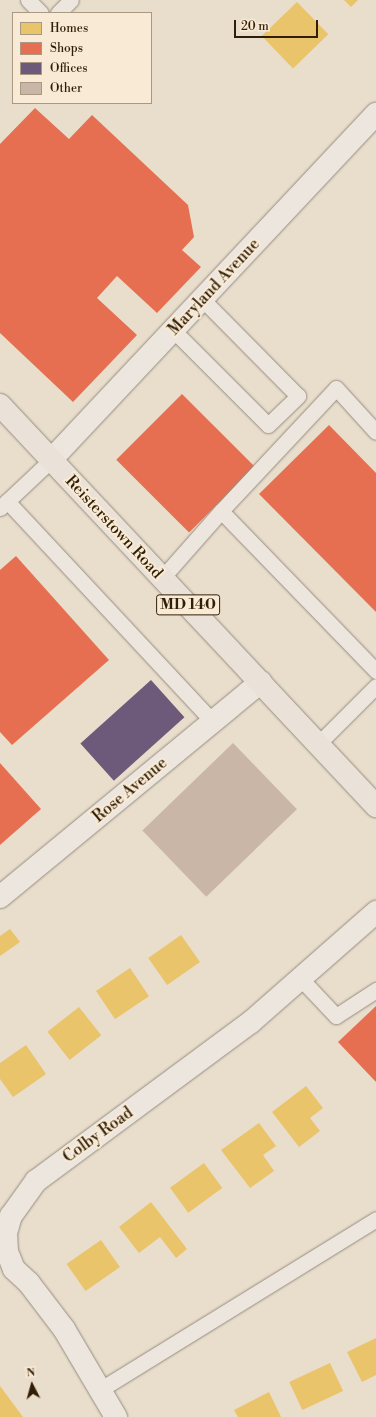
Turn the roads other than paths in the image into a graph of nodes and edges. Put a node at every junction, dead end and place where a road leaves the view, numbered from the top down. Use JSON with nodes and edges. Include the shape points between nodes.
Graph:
{"nodes":[{"id":1,"x":28,"y":0,"type":"edge"},
{"id":2,"x":71,"y":0,"type":"edge"},
{"id":3,"x":40,"y":12,"type":"edge"},
{"id":4,"x":59,"y":12,"type":"edge"},
{"id":5,"x":376,"y":114,"type":"edge"},
{"id":6,"x":202,"y":299,"type":"junction"},
{"id":7,"x":174,"y":330,"type":"junction"},
{"id":8,"x":0,"y":405,"type":"edge"},
{"id":9,"x":376,"y":432,"type":"edge"},
{"id":10,"x":51,"y":460,"type":"junction"},
{"id":11,"x":4,"y":505,"type":"edge"},
{"id":12,"x":221,"y":511,"type":"junction"},
{"id":13,"x":162,"y":578,"type":"junction"},
{"id":14,"x":376,"y":671,"type":"edge"},
{"id":15,"x":261,"y":682,"type":"junction"},
{"id":16,"x":376,"y":686,"type":"edge"},
{"id":17,"x":213,"y":722,"type":"junction"},
{"id":18,"x":318,"y":744,"type":"junction"},
{"id":19,"x":376,"y":806,"type":"edge"},
{"id":20,"x":0,"y":897,"type":"edge"},
{"id":21,"x":376,"y":912,"type":"edge"},
{"id":22,"x":301,"y":979,"type":"junction"},
{"id":23,"x":376,"y":990,"type":"edge"},
{"id":24,"x":376,"y":1219,"type":"edge"},
{"id":25,"x":101,"y":1389,"type":"junction"},
{"id":26,"x":116,"y":1417,"type":"edge"}],
"edges":[{"from":1,"to":3,"type":"lane"},
{"from":2,"to":4,"type":"lane"},
{"from":5,"to":6,"type":"street","name":"Maryland Avenue"},
{"from":6,"to":7,"type":"street","name":"Maryland Avenue"},
{"from":6,"to":7,"type":"lane","via":[[298,396],[268,425]]},
{"from":7,"to":10,"type":"street","name":"Maryland Avenue"},
{"from":8,"to":10,"type":"main road","name":"Reisterstown Road","number":"MD 140"},
{"from":9,"to":12,"type":"lane","via":[[336,388]]},
{"from":10,"to":11,"type":"lane"},
{"from":10,"to":13,"type":"main road","name":"Reisterstown Road","number":"MD 140"},
{"from":11,"to":17,"type":"lane"},
{"from":12,"to":13,"type":"lane"},
{"from":12,"to":14,"type":"lane"},
{"from":13,"to":15,"type":"main road","name":"Reisterstown Road","number":"MD 140"},
{"from":15,"to":17,"type":"street","name":"Rose Avenue"},
{"from":15,"to":18,"type":"main road","name":"Reisterstown Road","number":"MD 140"},
{"from":16,"to":18,"type":"lane"},
{"from":17,"to":20,"type":"street","name":"Rose Avenue"},
{"from":18,"to":19,"type":"main road","name":"Reisterstown Road","number":"MD 140"},
{"from":21,"to":22,"type":"street","name":"Colby Road"},
{"from":22,"to":23,"type":"lane","via":[[336,1016]]},
{"from":22,"to":25,"type":"street","name":"Colby Road","via":[[251,1022],[36,1181],[11,1216],[6,1233],[7,1252],[14,1269],[29,1283],[64,1329]]},
{"from":24,"to":25,"type":"lane"},
{"from":25,"to":26,"type":"street","name":"Colby Road"}]}
